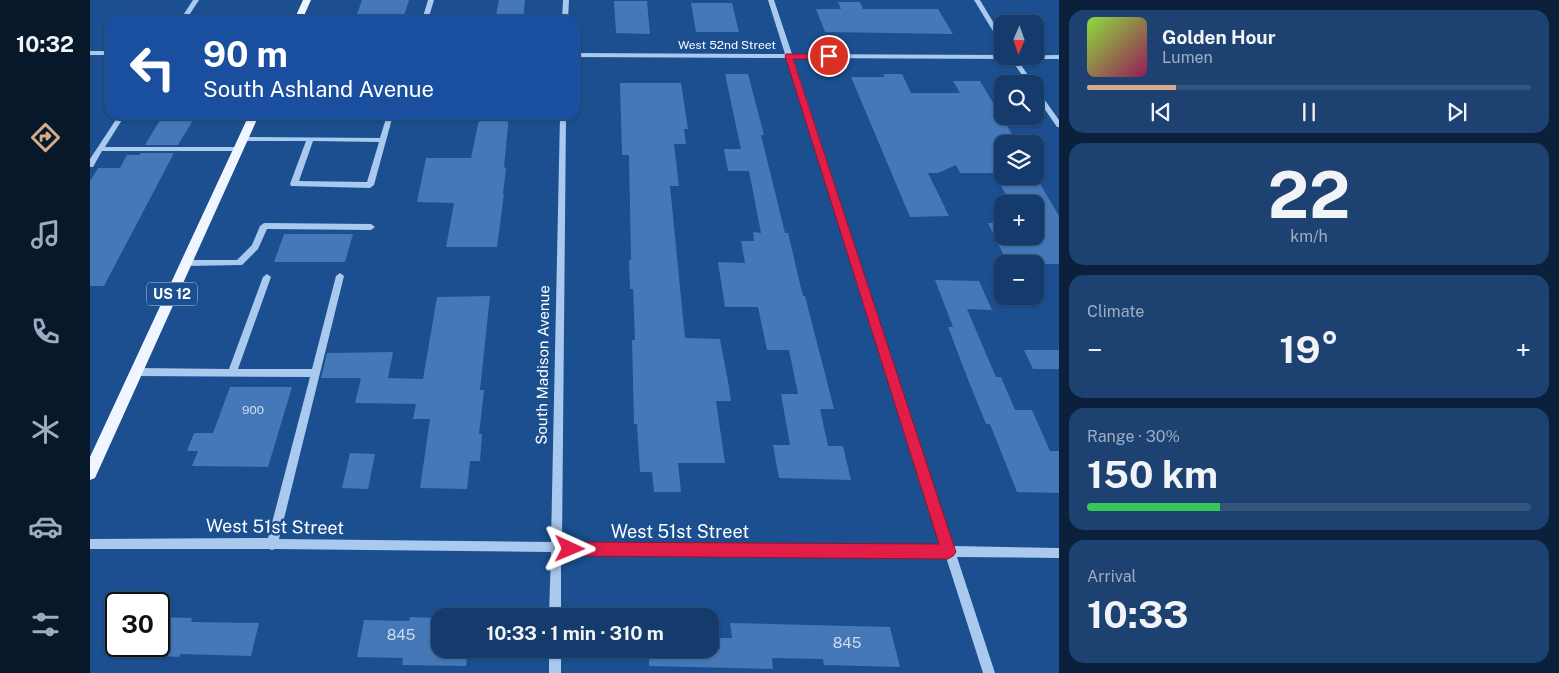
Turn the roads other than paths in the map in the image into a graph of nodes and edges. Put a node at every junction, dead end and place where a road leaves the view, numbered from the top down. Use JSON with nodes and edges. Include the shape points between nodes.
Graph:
{"nodes":[{"id":1,"x":196,"y":0,"type":"edge"},
{"id":2,"x":307,"y":0,"type":"edge"},
{"id":3,"x":431,"y":0,"type":"edge"},
{"id":4,"x":566,"y":0,"type":"edge"},
{"id":5,"x":771,"y":0,"type":"edge"},
{"id":6,"x":977,"y":0,"type":"edge"},
{"id":7,"x":186,"y":15,"type":"edge"},
{"id":8,"x":300,"y":15,"type":"edge"},
{"id":9,"x":426,"y":15,"type":"edge"},
{"id":10,"x":565,"y":15,"type":"edge"},
{"id":11,"x":994,"y":28,"type":"edge"},
{"id":12,"x":90,"y":53,"type":"edge"},
{"id":13,"x":105,"y":53,"type":"edge"},
{"id":14,"x":580,"y":55,"type":"edge"},
{"id":15,"x":789,"y":56,"type":"junction"},
{"id":16,"x":994,"y":57,"type":"edge"},
{"id":17,"x":1044,"y":57,"type":"edge"},
{"id":18,"x":1059,"y":57,"type":"edge"},
{"id":19,"x":1044,"y":103,"type":"edge"},
{"id":20,"x":119,"y":120,"type":"edge"},
{"id":21,"x":252,"y":120,"type":"edge"},
{"id":22,"x":389,"y":120,"type":"edge"},
{"id":23,"x":563,"y":120,"type":"edge"},
{"id":24,"x":1059,"y":125,"type":"edge"},
{"id":25,"x":310,"y":139,"type":"junction"},
{"id":26,"x":383,"y":140,"type":"junction"},
{"id":27,"x":241,"y":144,"type":"junction"},
{"id":28,"x":100,"y":149,"type":"junction"},
{"id":29,"x":90,"y":164,"type":"edge"},
{"id":30,"x":370,"y":227,"type":"dead end"},
{"id":31,"x":186,"y":263,"type":"junction"},
{"id":32,"x":340,"y":276,"type":"dead end"},
{"id":33,"x":267,"y":277,"type":"dead end"},
{"id":34,"x":136,"y":372,"type":"junction"},
{"id":35,"x":232,"y":373,"type":"junction"},
{"id":36,"x":315,"y":373,"type":"junction"},
{"id":37,"x":90,"y":473,"type":"edge"},
{"id":38,"x":90,"y":544,"type":"edge"},
{"id":39,"x":272,"y":544,"type":"junction"},
{"id":40,"x":556,"y":549,"type":"junction"},
{"id":41,"x":948,"y":552,"type":"junction"},
{"id":42,"x":1059,"y":553,"type":"edge"},
{"id":43,"x":555,"y":608,"type":"edge"},
{"id":44,"x":555,"y":658,"type":"edge"},
{"id":45,"x":554,"y":673,"type":"edge"},
{"id":46,"x":989,"y":673,"type":"edge"}],
"edges":[{"from":1,"to":7,"type":"street"},
{"from":2,"to":8,"type":"main road"},
{"from":3,"to":9,"type":"street"},
{"from":4,"to":10,"type":"street"},
{"from":5,"to":15,"type":"street"},
{"from":6,"to":11,"type":"street"},
{"from":12,"to":13,"type":"street"},
{"from":14,"to":15,"type":"street","name":"West 52nd Street"},
{"from":15,"to":16,"type":"street","name":"West 52nd Street"},
{"from":15,"to":41,"type":"street"},
{"from":17,"to":18,"type":"street","name":"West 52nd Street"},
{"from":19,"to":24,"type":"street"},
{"from":20,"to":28,"type":"street"},
{"from":21,"to":27,"type":"main road","number":"US 12"},
{"from":22,"to":26,"type":"street"},
{"from":23,"to":40,"type":"street","name":"South Madison Avenue"},
{"from":25,"to":26,"type":"street"},
{"from":25,"to":26,"type":"street","via":[[294,184],[370,185]]},
{"from":25,"to":27,"type":"street"},
{"from":27,"to":28,"type":"street"},
{"from":27,"to":31,"type":"main road","number":"US 12"},
{"from":28,"to":29,"type":"street"},
{"from":30,"to":31,"type":"street","via":[[264,226],[256,247],[239,263]]},
{"from":31,"to":34,"type":"main road","number":"US 12"},
{"from":32,"to":36,"type":"street"},
{"from":33,"to":35,"type":"street"},
{"from":34,"to":35,"type":"street"},
{"from":34,"to":37,"type":"main road","number":"US 12"},
{"from":35,"to":36,"type":"street"},
{"from":36,"to":39,"type":"street"},
{"from":38,"to":39,"type":"street","name":"West 51st Street"},
{"from":39,"to":40,"type":"street","name":"West 51st Street"},
{"from":40,"to":41,"type":"street","name":"West 51st Street"},
{"from":40,"to":43,"type":"street","name":"South Madison Avenue"},
{"from":41,"to":42,"type":"street","name":"West 51st Street"},
{"from":41,"to":46,"type":"street"},
{"from":44,"to":45,"type":"street"}]}
